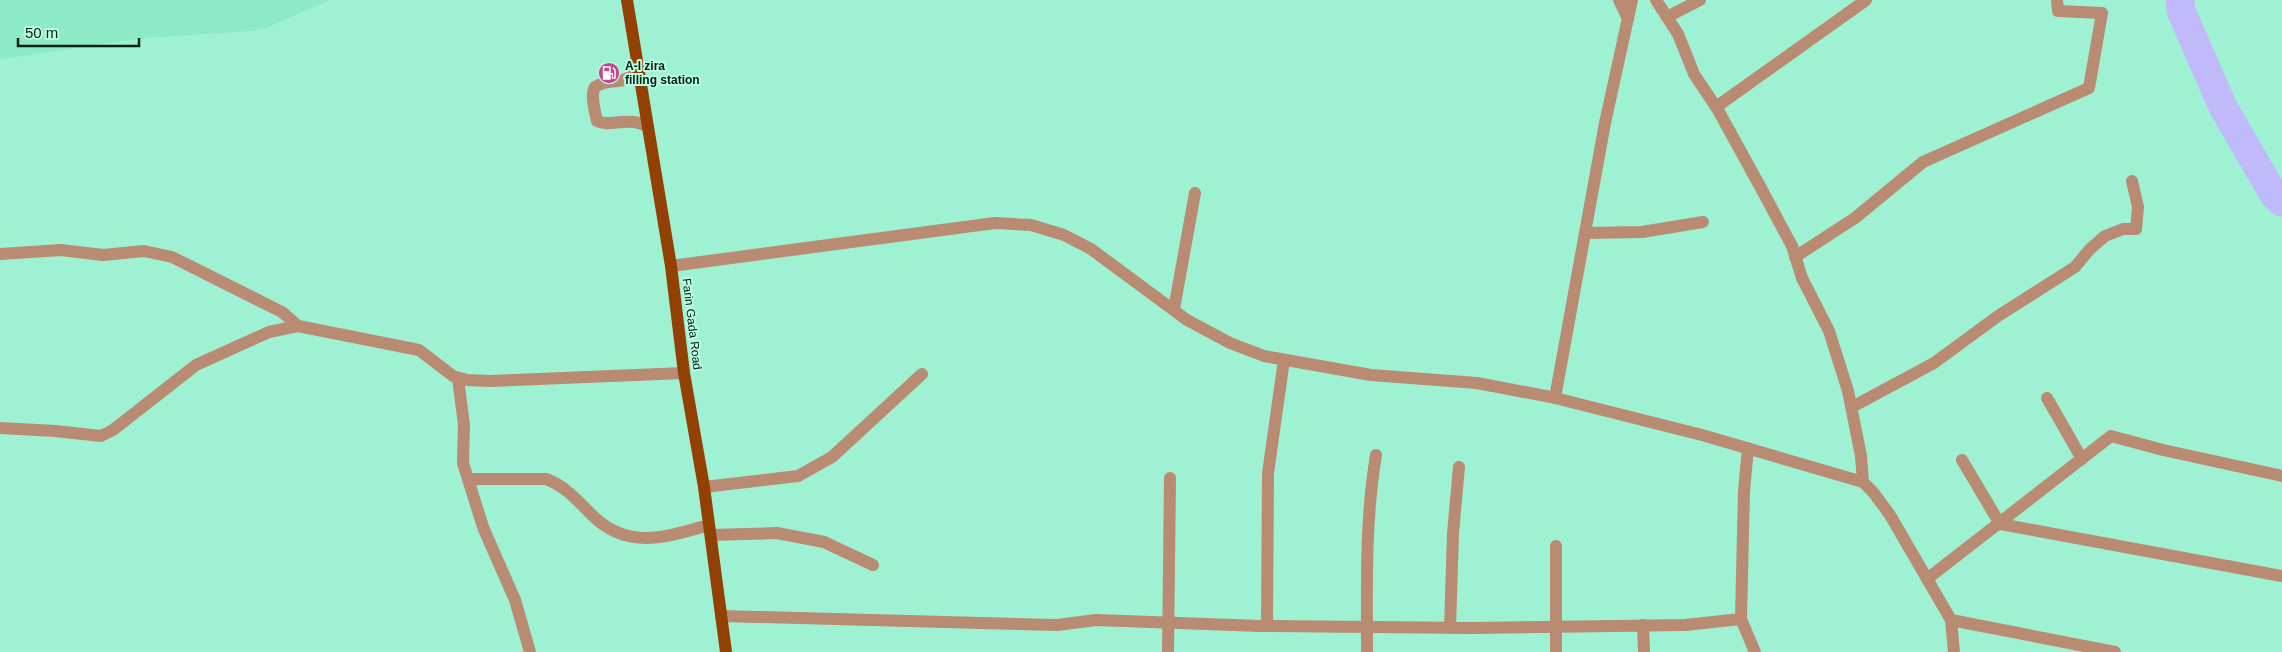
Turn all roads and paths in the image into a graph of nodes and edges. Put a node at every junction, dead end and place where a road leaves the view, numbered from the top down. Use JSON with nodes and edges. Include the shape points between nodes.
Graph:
{"nodes":[{"id":1,"x":627,"y":0,"type":"edge"},
{"id":2,"x":1620,"y":0,"type":"edge"},
{"id":3,"x":1632,"y":0,"type":"edge"},
{"id":4,"x":1656,"y":0,"type":"edge"},
{"id":5,"x":1700,"y":0,"type":"edge"},
{"id":6,"x":1866,"y":0,"type":"edge"},
{"id":7,"x":2057,"y":0,"type":"edge"},
{"id":8,"x":1667,"y":17,"type":"junction"},
{"id":9,"x":1628,"y":19,"type":"junction"},
{"id":10,"x":638,"y":69,"type":"junction"},
{"id":11,"x":1716,"y":107,"type":"junction"},
{"id":12,"x":648,"y":127,"type":"junction"},
{"id":13,"x":2132,"y":181,"type":"dead end"},
{"id":14,"x":1195,"y":193,"type":"dead end"},
{"id":15,"x":1703,"y":222,"type":"dead end"},
{"id":16,"x":1585,"y":233,"type":"junction"},
{"id":17,"x":0,"y":254,"type":"edge"},
{"id":18,"x":1795,"y":257,"type":"junction"},
{"id":19,"x":671,"y":266,"type":"junction"},
{"id":20,"x":1174,"y":309,"type":"junction"},
{"id":21,"x":298,"y":326,"type":"junction"},
{"id":22,"x":1284,"y":360,"type":"junction"},
{"id":23,"x":684,"y":373,"type":"junction"},
{"id":24,"x":922,"y":374,"type":"dead end"},
{"id":25,"x":458,"y":378,"type":"junction"},
{"id":26,"x":1555,"y":398,"type":"junction"},
{"id":27,"x":2047,"y":398,"type":"dead end"},
{"id":28,"x":1852,"y":407,"type":"junction"},
{"id":29,"x":0,"y":428,"type":"edge"},
{"id":30,"x":1748,"y":448,"type":"junction"},
{"id":31,"x":1376,"y":455,"type":"dead end"},
{"id":32,"x":2082,"y":459,"type":"junction"},
{"id":33,"x":1962,"y":460,"type":"dead end"},
{"id":34,"x":1460,"y":467,"type":"dead end"},
{"id":35,"x":2282,"y":476,"type":"edge"},
{"id":36,"x":1170,"y":478,"type":"dead end"},
{"id":37,"x":468,"y":479,"type":"junction"},
{"id":38,"x":1863,"y":482,"type":"junction"},
{"id":39,"x":704,"y":487,"type":"junction"},
{"id":40,"x":2000,"y":524,"type":"junction"},
{"id":41,"x":710,"y":530,"type":"junction"},
{"id":42,"x":1556,"y":546,"type":"dead end"},
{"id":43,"x":872,"y":565,"type":"dead end"},
{"id":44,"x":2282,"y":576,"type":"edge"},
{"id":45,"x":1928,"y":579,"type":"junction"},
{"id":46,"x":721,"y":616,"type":"junction"},
{"id":47,"x":1741,"y":619,"type":"junction"},
{"id":48,"x":1951,"y":620,"type":"junction"},
{"id":49,"x":1167,"y":623,"type":"junction"},
{"id":50,"x":1267,"y":626,"type":"junction"},
{"id":51,"x":1643,"y":626,"type":"junction"},
{"id":52,"x":1367,"y":627,"type":"junction"},
{"id":53,"x":1556,"y":627,"type":"junction"},
{"id":54,"x":1450,"y":628,"type":"junction"},
{"id":55,"x":530,"y":652,"type":"edge"},
{"id":56,"x":726,"y":652,"type":"edge"},
{"id":57,"x":1168,"y":652,"type":"edge"},
{"id":58,"x":1367,"y":652,"type":"edge"},
{"id":59,"x":1556,"y":652,"type":"edge"},
{"id":60,"x":1644,"y":652,"type":"edge"},
{"id":61,"x":1755,"y":652,"type":"edge"},
{"id":62,"x":1954,"y":652,"type":"edge"},
{"id":63,"x":2115,"y":652,"type":"edge"}],
"edges":[{"from":1,"to":10,"type":"main road","name":"Farin Gada Road"},
{"from":2,"to":9,"type":"street"},
{"from":3,"to":9,"type":"street"},
{"from":4,"to":8,"type":"street"},
{"from":5,"to":8,"type":"street"},
{"from":6,"to":11,"type":"street"},
{"from":7,"to":18,"type":"street","via":[[2058,11],[2102,13],[2090,88],[1923,162],[1856,218]]},
{"from":8,"to":11,"type":"street","via":[[1678,34],[1694,74]]},
{"from":9,"to":16,"type":"street"},
{"from":10,"to":12,"type":"main road","name":"Farin Gada Road"},
{"from":10,"to":12,"type":"street","via":[[625,81],[595,87],[592,91],[597,121],[602,124],[639,122]]},
{"from":11,"to":18,"type":"street"},
{"from":12,"to":19,"type":"main road","name":"Farin Gada Road"},
{"from":13,"to":28,"type":"street","via":[[2138,207],[2136,229],[2123,229],[2105,236],[2075,266],[1934,363]]},
{"from":14,"to":20,"type":"street"},
{"from":15,"to":16,"type":"street","via":[[1642,232]]},
{"from":16,"to":26,"type":"street"},
{"from":17,"to":21,"type":"street","via":[[61,250],[103,255],[144,251],[172,257],[282,312]]},
{"from":18,"to":28,"type":"street","via":[[1802,278],[1829,330]]},
{"from":19,"to":20,"type":"street","via":[[995,223],[1031,225],[1064,235],[1091,249]]},
{"from":19,"to":23,"type":"main road","name":"Farin Gada Road"},
{"from":20,"to":22,"type":"street","via":[[1187,320],[1230,343]]},
{"from":21,"to":25,"type":"street","via":[[419,350]]},
{"from":21,"to":29,"type":"street","via":[[269,332],[196,365],[113,430],[100,436]]},
{"from":22,"to":26,"type":"street","via":[[1371,375],[1478,383]]},
{"from":22,"to":50,"type":"street","via":[[1268,473]]},
{"from":23,"to":25,"type":"street","via":[[490,381]]},
{"from":23,"to":39,"type":"main road","name":"Farin Gada Road"},
{"from":24,"to":39,"type":"street","via":[[832,457],[798,476]]},
{"from":25,"to":37,"type":"street","via":[[464,425],[463,463]]},
{"from":26,"to":30,"type":"street"},
{"from":27,"to":32,"type":"street"},
{"from":28,"to":38,"type":"street"},
{"from":30,"to":38,"type":"street"},
{"from":30,"to":47,"type":"street"},
{"from":31,"to":52,"type":"street","via":[[1367,526]]},
{"from":32,"to":35,"type":"street","via":[[2111,436]]},
{"from":32,"to":40,"type":"street"},
{"from":33,"to":40,"type":"street"},
{"from":34,"to":54,"type":"street","via":[[1453,533]]},
{"from":36,"to":49,"type":"street"},
{"from":37,"to":41,"type":"street","via":[[546,479],[558,484],[601,525],[622,536],[662,538]]},
{"from":37,"to":55,"type":"street","via":[[483,527],[515,600]]},
{"from":38,"to":45,"type":"street","via":[[1890,515]]},
{"from":39,"to":41,"type":"main road","name":"Farin Gada Road"},
{"from":40,"to":44,"type":"street"},
{"from":40,"to":45,"type":"street"},
{"from":41,"to":43,"type":"street","via":[[777,533],[824,542]]},
{"from":41,"to":46,"type":"main road","name":"Farin Gada Road"},
{"from":42,"to":53,"type":"street"},
{"from":45,"to":48,"type":"street"},
{"from":46,"to":49,"type":"street","via":[[1057,625],[1096,620]]},
{"from":46,"to":56,"type":"main road","name":"Farin Gada Road"},
{"from":47,"to":51,"type":"street"},
{"from":47,"to":61,"type":"street"},
{"from":48,"to":62,"type":"street"},
{"from":48,"to":63,"type":"street"},
{"from":49,"to":50,"type":"street"},
{"from":49,"to":57,"type":"street"},
{"from":50,"to":52,"type":"street"},
{"from":51,"to":53,"type":"street"},
{"from":51,"to":60,"type":"street"},
{"from":52,"to":54,"type":"street"},
{"from":52,"to":58,"type":"street"},
{"from":53,"to":54,"type":"street"},
{"from":53,"to":59,"type":"street"}]}
